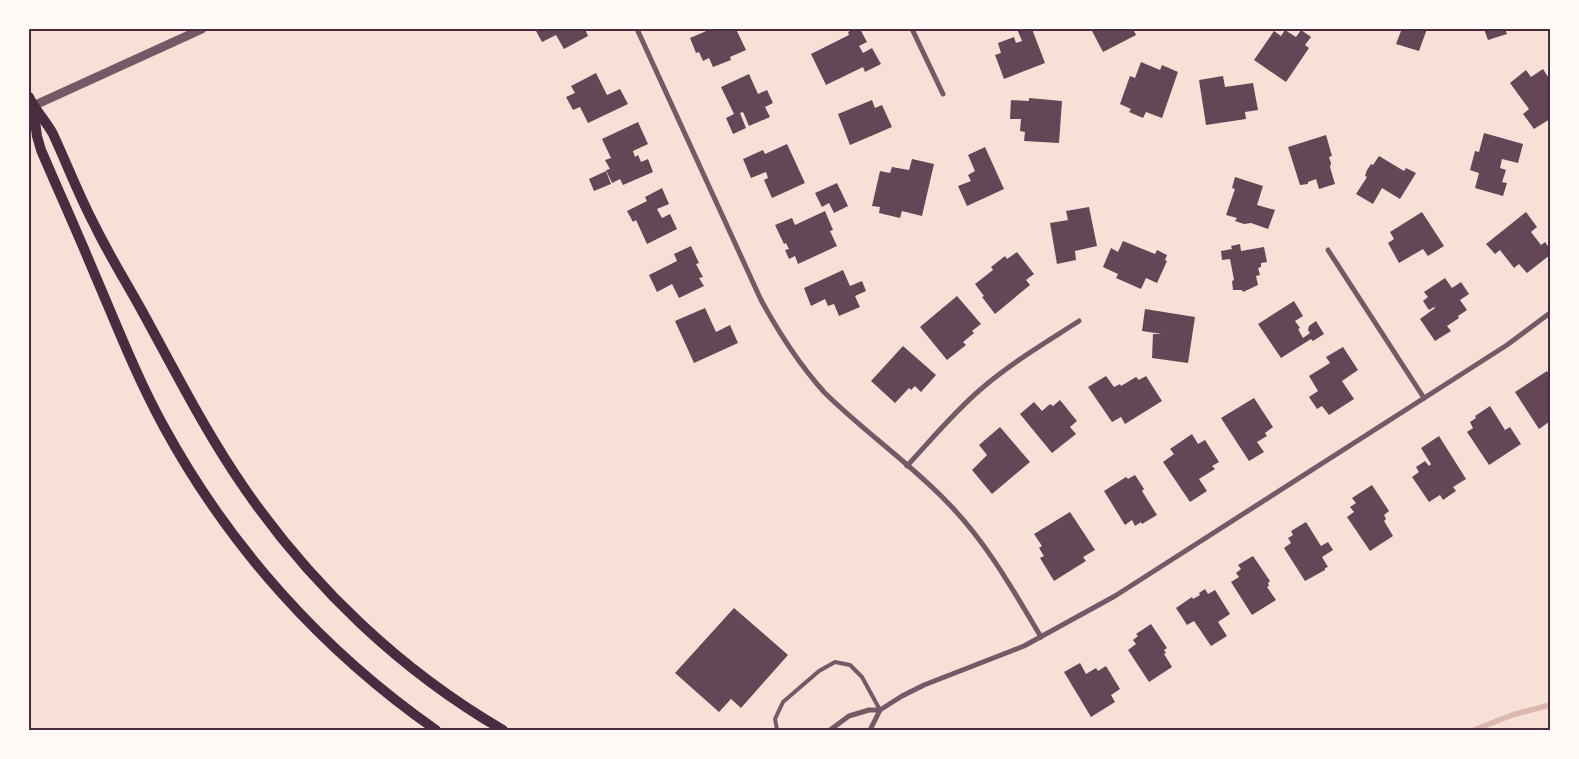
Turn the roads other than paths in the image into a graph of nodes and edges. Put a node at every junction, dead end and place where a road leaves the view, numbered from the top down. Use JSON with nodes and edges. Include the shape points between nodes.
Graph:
{"nodes":[{"id":1,"x":202,"y":29,"type":"edge"},
{"id":2,"x":637,"y":29,"type":"edge"},
{"id":3,"x":912,"y":29,"type":"edge"},
{"id":4,"x":943,"y":94,"type":"dead end"},
{"id":5,"x":31,"y":102,"type":"edge"},
{"id":6,"x":1328,"y":250,"type":"dead end"},
{"id":7,"x":1550,"y":313,"type":"edge"},
{"id":8,"x":1078,"y":322,"type":"dead end"},
{"id":9,"x":1424,"y":398,"type":"junction"},
{"id":10,"x":907,"y":466,"type":"junction"},
{"id":11,"x":1041,"y":637,"type":"junction"},
{"id":12,"x":880,"y":710,"type":"junction"},
{"id":13,"x":436,"y":730,"type":"edge"},
{"id":14,"x":503,"y":730,"type":"edge"},
{"id":15,"x":777,"y":730,"type":"edge"},
{"id":16,"x":830,"y":730,"type":"edge"},
{"id":17,"x":870,"y":730,"type":"edge"}],
"edges":[{"from":1,"to":5,"type":"street"},
{"from":2,"to":10,"type":"street","via":[[761,300],[783,339],[824,392]]},
{"from":3,"to":4,"type":"street"},
{"from":5,"to":13,"type":"main road","via":[[41,150],[132,363],[163,426],[199,486],[251,557],[309,624],[387,694]]},
{"from":5,"to":14,"type":"main road","via":[[52,132],[95,226],[208,431],[266,518],[334,597],[379,640],[441,689]]},
{"from":6,"to":9,"type":"street"},
{"from":7,"to":9,"type":"street"},
{"from":8,"to":10,"type":"street","via":[[1014,363],[980,390]]},
{"from":9,"to":11,"type":"street","via":[[1115,596]]},
{"from":10,"to":11,"type":"street","via":[[948,502],[977,536],[1002,570]]},
{"from":11,"to":12,"type":"street","via":[[924,685]]},
{"from":12,"to":15,"type":"lane","via":[[862,677],[850,665],[835,662],[819,671],[783,702],[775,719]]},
{"from":12,"to":16,"type":"street","via":[[850,716]]},
{"from":12,"to":17,"type":"street"}]}
